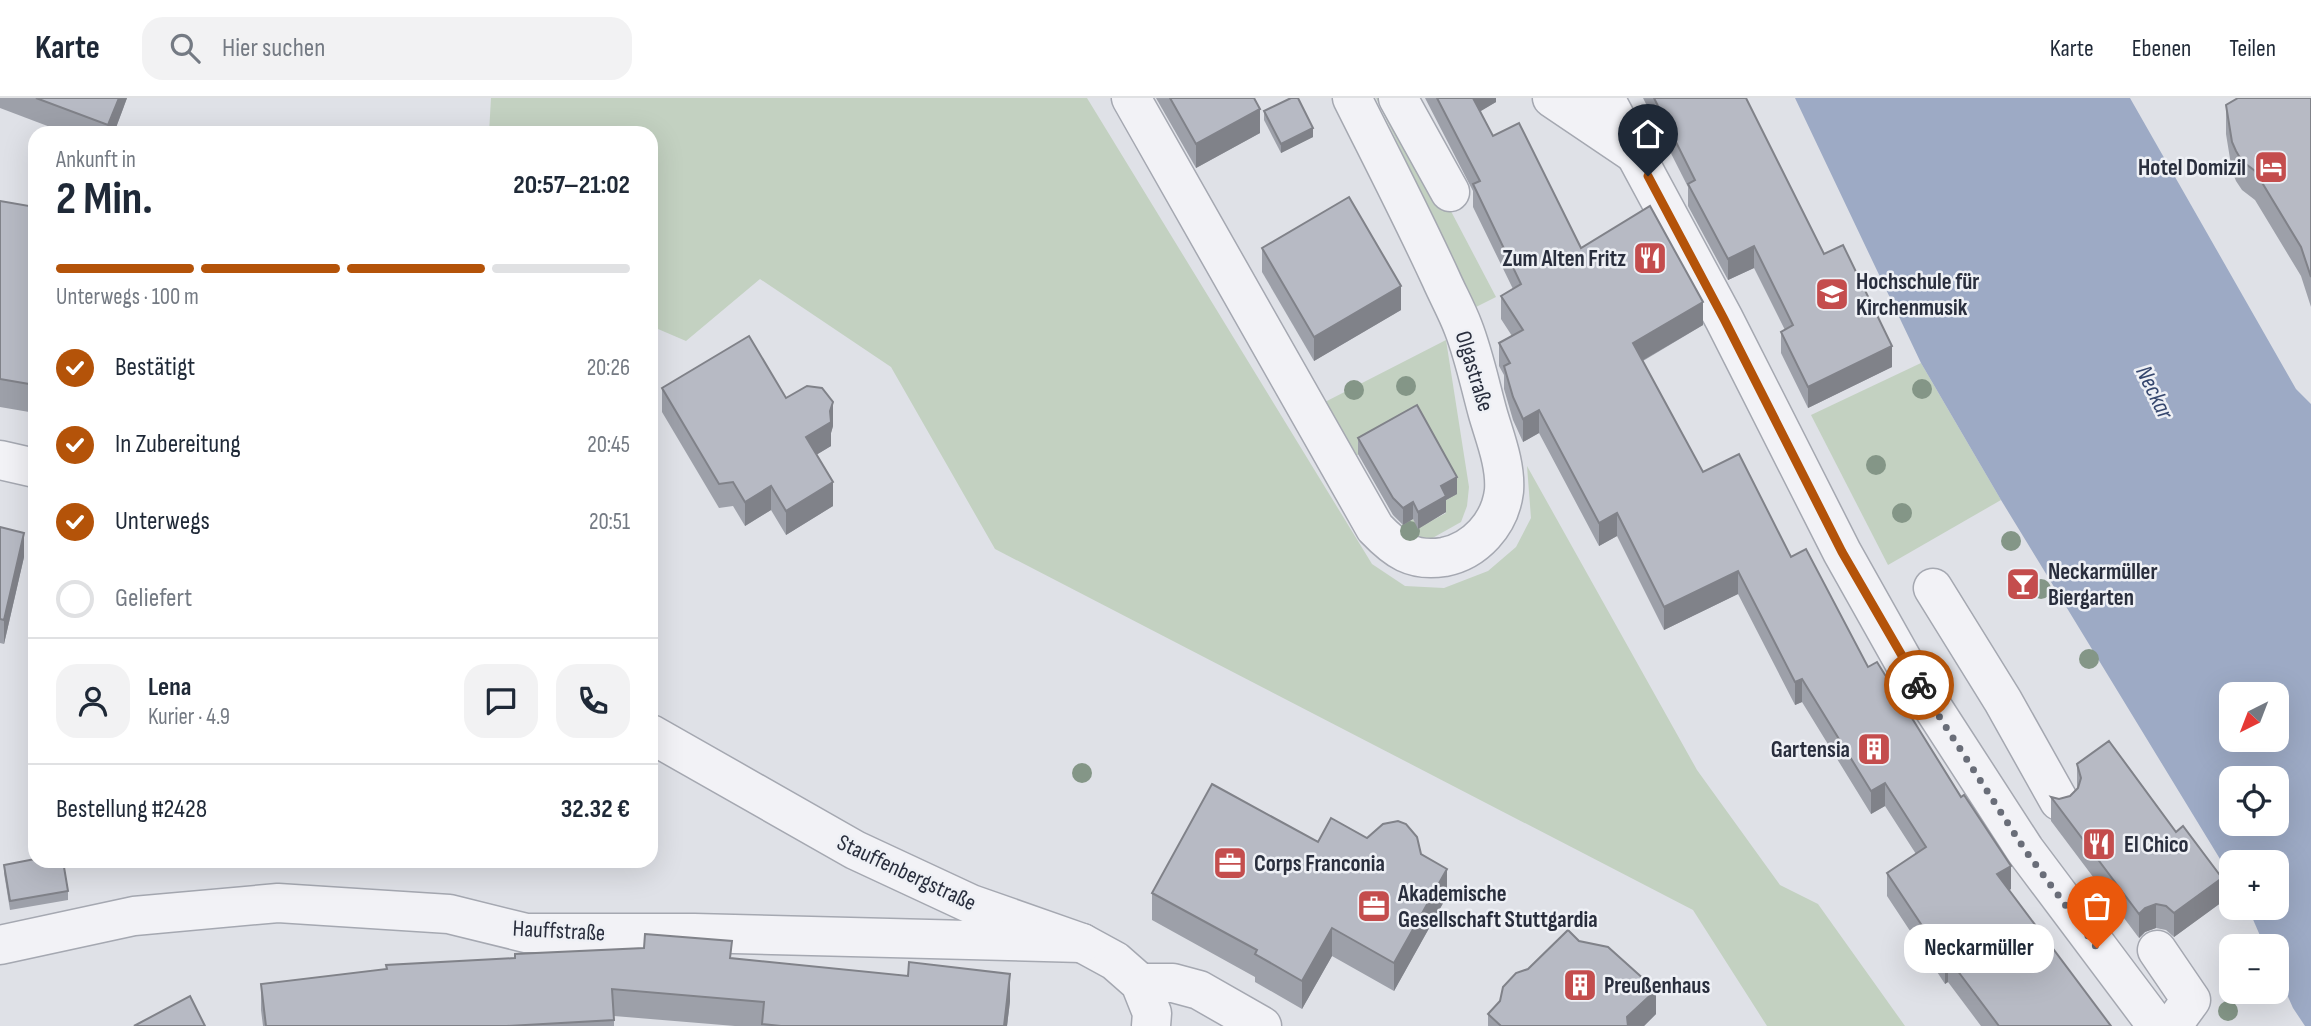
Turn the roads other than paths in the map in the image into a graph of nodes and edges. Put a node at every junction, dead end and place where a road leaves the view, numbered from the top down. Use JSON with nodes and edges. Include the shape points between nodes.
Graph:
{"nodes":[{"id":1,"x":1131,"y":98,"type":"edge"},
{"id":2,"x":1352,"y":98,"type":"edge"},
{"id":3,"x":1398,"y":98,"type":"edge"},
{"id":4,"x":1552,"y":98,"type":"edge"},
{"id":5,"x":1605,"y":98,"type":"edge"},
{"id":6,"x":1637,"y":155,"type":"junction"},
{"id":7,"x":1450,"y":192,"type":"dead end"},
{"id":8,"x":0,"y":460,"type":"edge"},
{"id":9,"x":28,"y":466,"type":"edge"},
{"id":10,"x":1933,"y":588,"type":"dead end"},
{"id":11,"x":658,"y":738,"type":"edge"},
{"id":12,"x":2059,"y":801,"type":"edge"},
{"id":13,"x":1082,"y":943,"type":"junction"},
{"id":14,"x":0,"y":945,"type":"edge"},
{"id":15,"x":2157,"y":950,"type":"dead end"},
{"id":16,"x":1148,"y":1007,"type":"edge"},
{"id":17,"x":1262,"y":1026,"type":"edge"},
{"id":18,"x":2157,"y":1026,"type":"edge"},
{"id":19,"x":2172,"y":1026,"type":"edge"}],
"edges":[{"from":1,"to":2,"type":"street","name":"Olgastraße","via":[[1375,528],[1404,553],[1428,559],[1454,555],[1473,545],[1498,512],[1504,491],[1502,464],[1463,327]]},
{"from":3,"to":7,"type":"street"},
{"from":4,"to":6,"type":"street"},
{"from":5,"to":6,"type":"street"},
{"from":6,"to":18,"type":"street","via":[[1842,552],[1906,666],[2025,850]]},
{"from":8,"to":9,"type":"street"},
{"from":10,"to":12,"type":"street"},
{"from":11,"to":13,"type":"street","name":"Stauffenbergstraße","via":[[855,850],[971,904]]},
{"from":13,"to":14,"type":"street","name":"Hauffstraße","via":[[526,933],[449,914],[278,903],[134,916]]},
{"from":13,"to":16,"type":"street","name":"Stauffenbergstraße","via":[[1115,961]]},
{"from":15,"to":19,"type":"street","via":[[2191,1000]]},
{"from":16,"to":17,"type":"street","via":[[1173,983],[1199,990]]}]}
